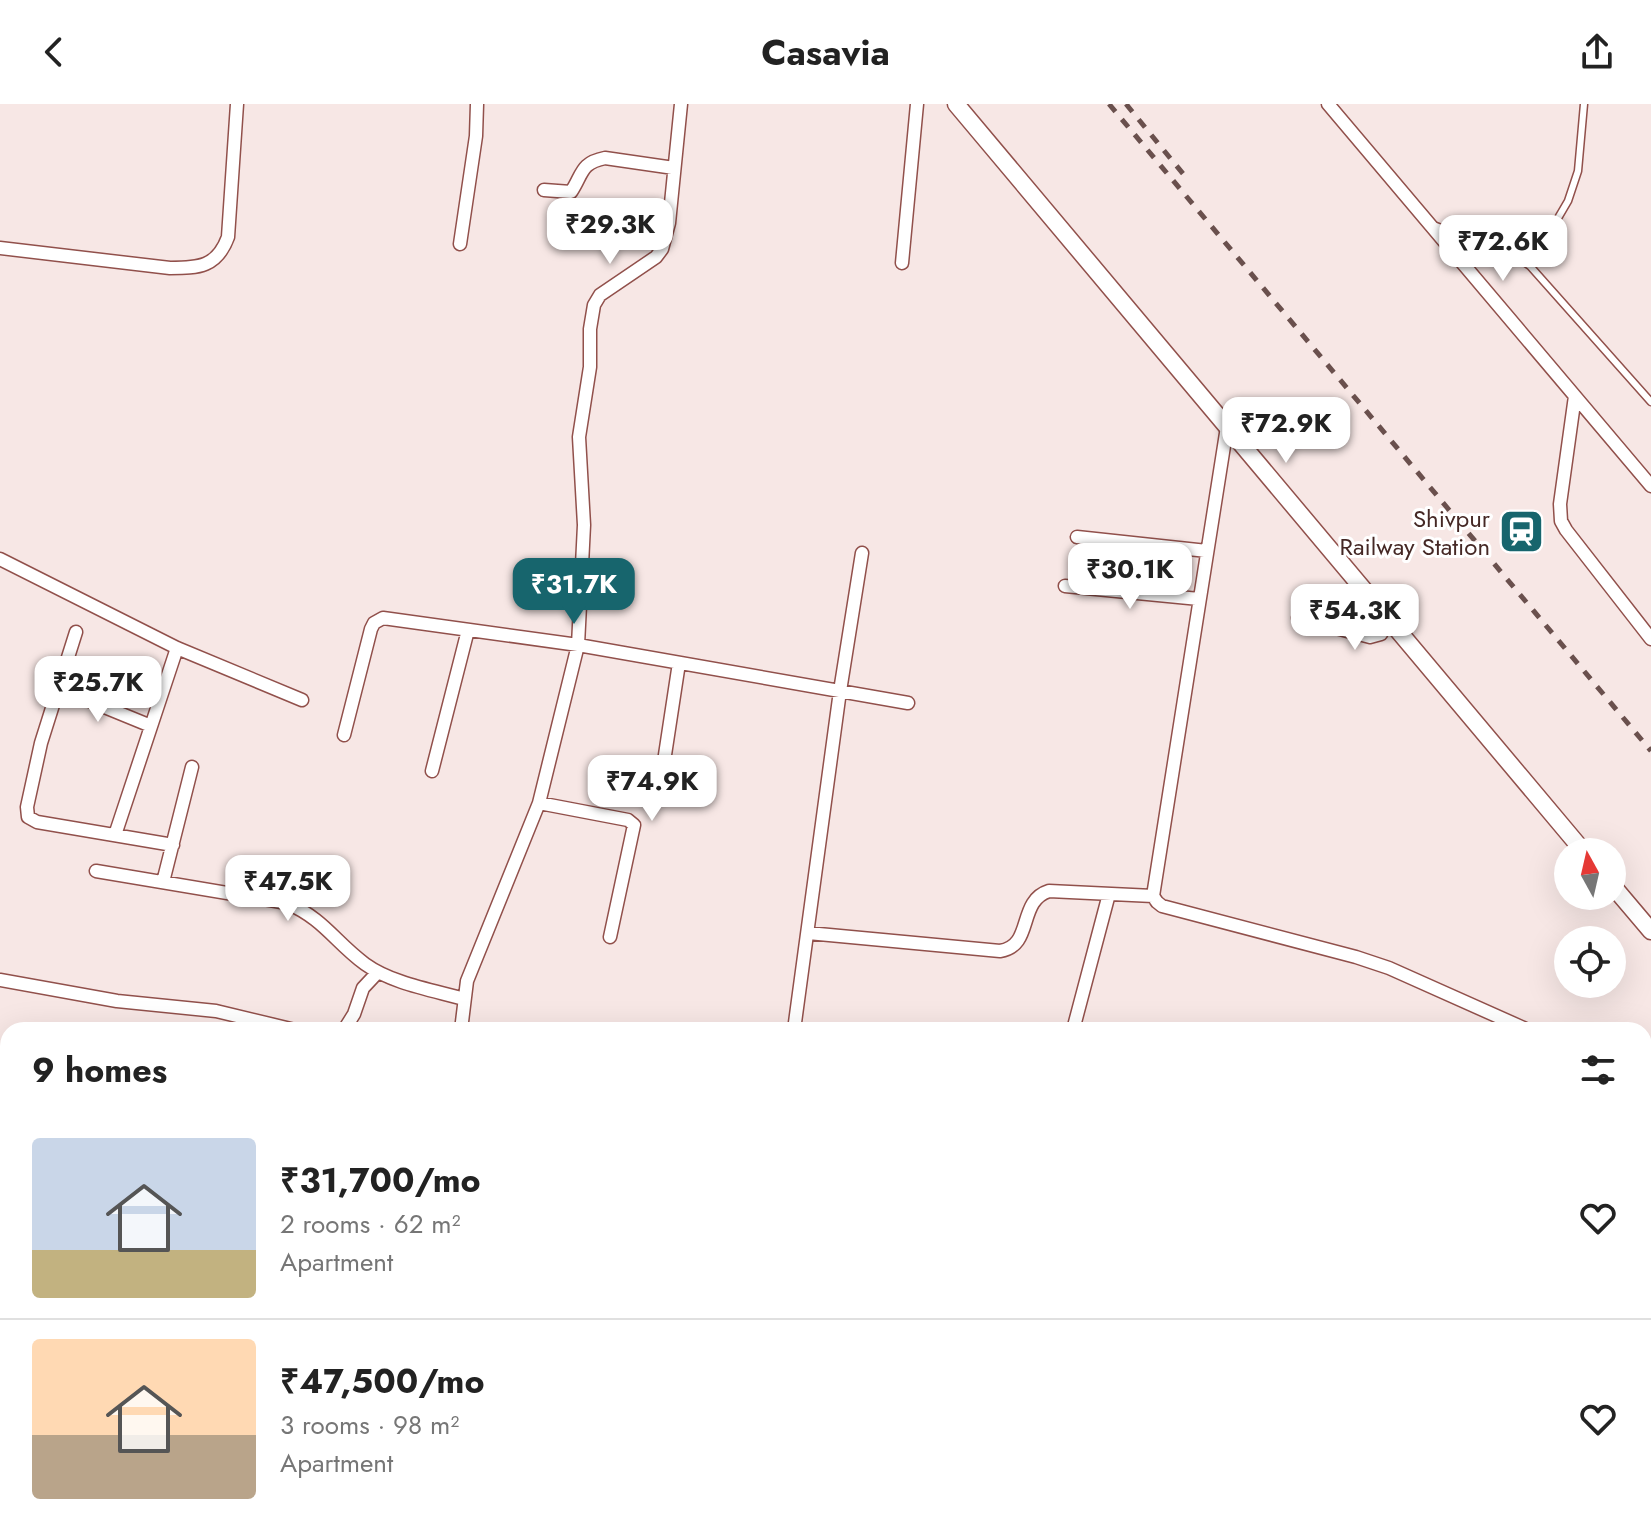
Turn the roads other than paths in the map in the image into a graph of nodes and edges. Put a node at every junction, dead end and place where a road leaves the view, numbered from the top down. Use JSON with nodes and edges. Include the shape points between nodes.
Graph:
{"nodes":[{"id":1,"x":237,"y":104,"type":"edge"},
{"id":2,"x":477,"y":104,"type":"edge"},
{"id":3,"x":681,"y":104,"type":"edge"},
{"id":4,"x":917,"y":104,"type":"edge"},
{"id":5,"x":956,"y":104,"type":"edge"},
{"id":6,"x":1328,"y":104,"type":"edge"},
{"id":7,"x":1584,"y":104,"type":"edge"},
{"id":8,"x":674,"y":168,"type":"junction"},
{"id":9,"x":544,"y":190,"type":"dead end"},
{"id":10,"x":1428,"y":223,"type":"junction"},
{"id":11,"x":460,"y":244,"type":"dead end"},
{"id":12,"x":0,"y":248,"type":"edge"},
{"id":13,"x":902,"y":263,"type":"dead end"},
{"id":14,"x":1530,"y":266,"type":"junction"},
{"id":15,"x":1575,"y":396,"type":"junction"},
{"id":16,"x":1651,"y":402,"type":"edge"},
{"id":17,"x":1227,"y":427,"type":"junction"},
{"id":18,"x":1651,"y":486,"type":"edge"},
{"id":19,"x":1077,"y":537,"type":"dead end"},
{"id":20,"x":1207,"y":551,"type":"junction"},
{"id":21,"x":862,"y":553,"type":"dead end"},
{"id":22,"x":0,"y":559,"type":"edge"},
{"id":23,"x":1065,"y":586,"type":"dead end"},
{"id":24,"x":1199,"y":599,"type":"junction"},
{"id":25,"x":1298,"y":618,"type":"dead end"},
{"id":26,"x":1389,"y":619,"type":"junction"},
{"id":27,"x":468,"y":630,"type":"junction"},
{"id":28,"x":76,"y":632,"type":"dead end"},
{"id":29,"x":1651,"y":639,"type":"edge"},
{"id":30,"x":578,"y":645,"type":"junction"},
{"id":31,"x":177,"y":648,"type":"junction"},
{"id":32,"x":679,"y":663,"type":"junction"},
{"id":33,"x":58,"y":688,"type":"junction"},
{"id":34,"x":840,"y":691,"type":"junction"},
{"id":35,"x":302,"y":700,"type":"dead end"},
{"id":36,"x":908,"y":703,"type":"dead end"},
{"id":37,"x":151,"y":726,"type":"junction"},
{"id":38,"x":344,"y":735,"type":"dead end"},
{"id":39,"x":192,"y":767,"type":"dead end"},
{"id":40,"x":663,"y":768,"type":"dead end"},
{"id":41,"x":432,"y":771,"type":"dead end"},
{"id":42,"x":539,"y":803,"type":"junction"},
{"id":43,"x":115,"y":835,"type":"junction"},
{"id":44,"x":1572,"y":838,"type":"edge"},
{"id":45,"x":173,"y":845,"type":"junction"},
{"id":46,"x":96,"y":871,"type":"dead end"},
{"id":47,"x":163,"y":882,"type":"junction"},
{"id":48,"x":1109,"y":894,"type":"junction"},
{"id":49,"x":1153,"y":896,"type":"junction"},
{"id":50,"x":1626,"y":902,"type":"edge"},
{"id":51,"x":1651,"y":931,"type":"edge"},
{"id":52,"x":808,"y":933,"type":"junction"},
{"id":53,"x":610,"y":937,"type":"dead end"},
{"id":54,"x":378,"y":972,"type":"junction"},
{"id":55,"x":0,"y":980,"type":"edge"},
{"id":56,"x":464,"y":999,"type":"junction"},
{"id":57,"x":260,"y":1022,"type":"edge"},
{"id":58,"x":349,"y":1022,"type":"edge"},
{"id":59,"x":462,"y":1022,"type":"edge"},
{"id":60,"x":795,"y":1022,"type":"edge"},
{"id":61,"x":1075,"y":1022,"type":"edge"},
{"id":62,"x":1510,"y":1022,"type":"edge"}],
"edges":[{"from":1,"to":12,"type":"street","via":[[228,237],[223,252],[211,263],[170,268]]},
{"from":2,"to":11,"type":"street"},
{"from":3,"to":8,"type":"street"},
{"from":4,"to":13,"type":"street"},
{"from":5,"to":17,"type":"street"},
{"from":6,"to":10,"type":"street"},
{"from":7,"to":14,"type":"lane","via":[[1578,171],[1568,201]]},
{"from":8,"to":9,"type":"street","via":[[605,158],[583,168],[571,192]]},
{"from":8,"to":30,"type":"street","via":[[662,249],[594,305],[579,437],[584,525]]},
{"from":10,"to":14,"type":"lane","via":[[1512,254]]},
{"from":10,"to":15,"type":"street"},
{"from":14,"to":16,"type":"lane"},
{"from":15,"to":18,"type":"street"},
{"from":15,"to":29,"type":"street","via":[[1561,521]]},
{"from":17,"to":20,"type":"street"},
{"from":17,"to":26,"type":"street"},
{"from":19,"to":20,"type":"street"},
{"from":20,"to":24,"type":"street"},
{"from":21,"to":34,"type":"street"},
{"from":22,"to":31,"type":"street"},
{"from":23,"to":24,"type":"street"},
{"from":24,"to":49,"type":"street"},
{"from":25,"to":26,"type":"street","via":[[1370,637],[1381,634]]},
{"from":26,"to":44,"type":"street"},
{"from":27,"to":30,"type":"street"},
{"from":27,"to":38,"type":"street","via":[[383,618],[374,623]]},
{"from":27,"to":41,"type":"street"},
{"from":28,"to":33,"type":"street"},
{"from":30,"to":32,"type":"street"},
{"from":30,"to":42,"type":"street"},
{"from":31,"to":35,"type":"street"},
{"from":31,"to":37,"type":"street"},
{"from":32,"to":34,"type":"street"},
{"from":32,"to":40,"type":"street"},
{"from":33,"to":37,"type":"street"},
{"from":33,"to":43,"type":"street","via":[[41,743],[28,817]]},
{"from":34,"to":36,"type":"street"},
{"from":34,"to":52,"type":"street"},
{"from":37,"to":43,"type":"street"},
{"from":39,"to":45,"type":"street"},
{"from":42,"to":53,"type":"street","via":[[634,825]]},
{"from":42,"to":56,"type":"street"},
{"from":43,"to":45,"type":"street"},
{"from":45,"to":47,"type":"street"},
{"from":46,"to":47,"type":"street"},
{"from":47,"to":54,"type":"street","via":[[287,903],[313,916]]},
{"from":48,"to":49,"type":"street"},
{"from":48,"to":52,"type":"street","via":[[1040,893],[1011,950]]},
{"from":48,"to":61,"type":"street"},
{"from":49,"to":62,"type":"street","via":[[1162,906],[1389,968]]},
{"from":50,"to":51,"type":"street"},
{"from":52,"to":60,"type":"street"},
{"from":54,"to":56,"type":"street"},
{"from":54,"to":58,"type":"street","via":[[363,988]]},
{"from":55,"to":57,"type":"street"},
{"from":56,"to":59,"type":"street"}]}
